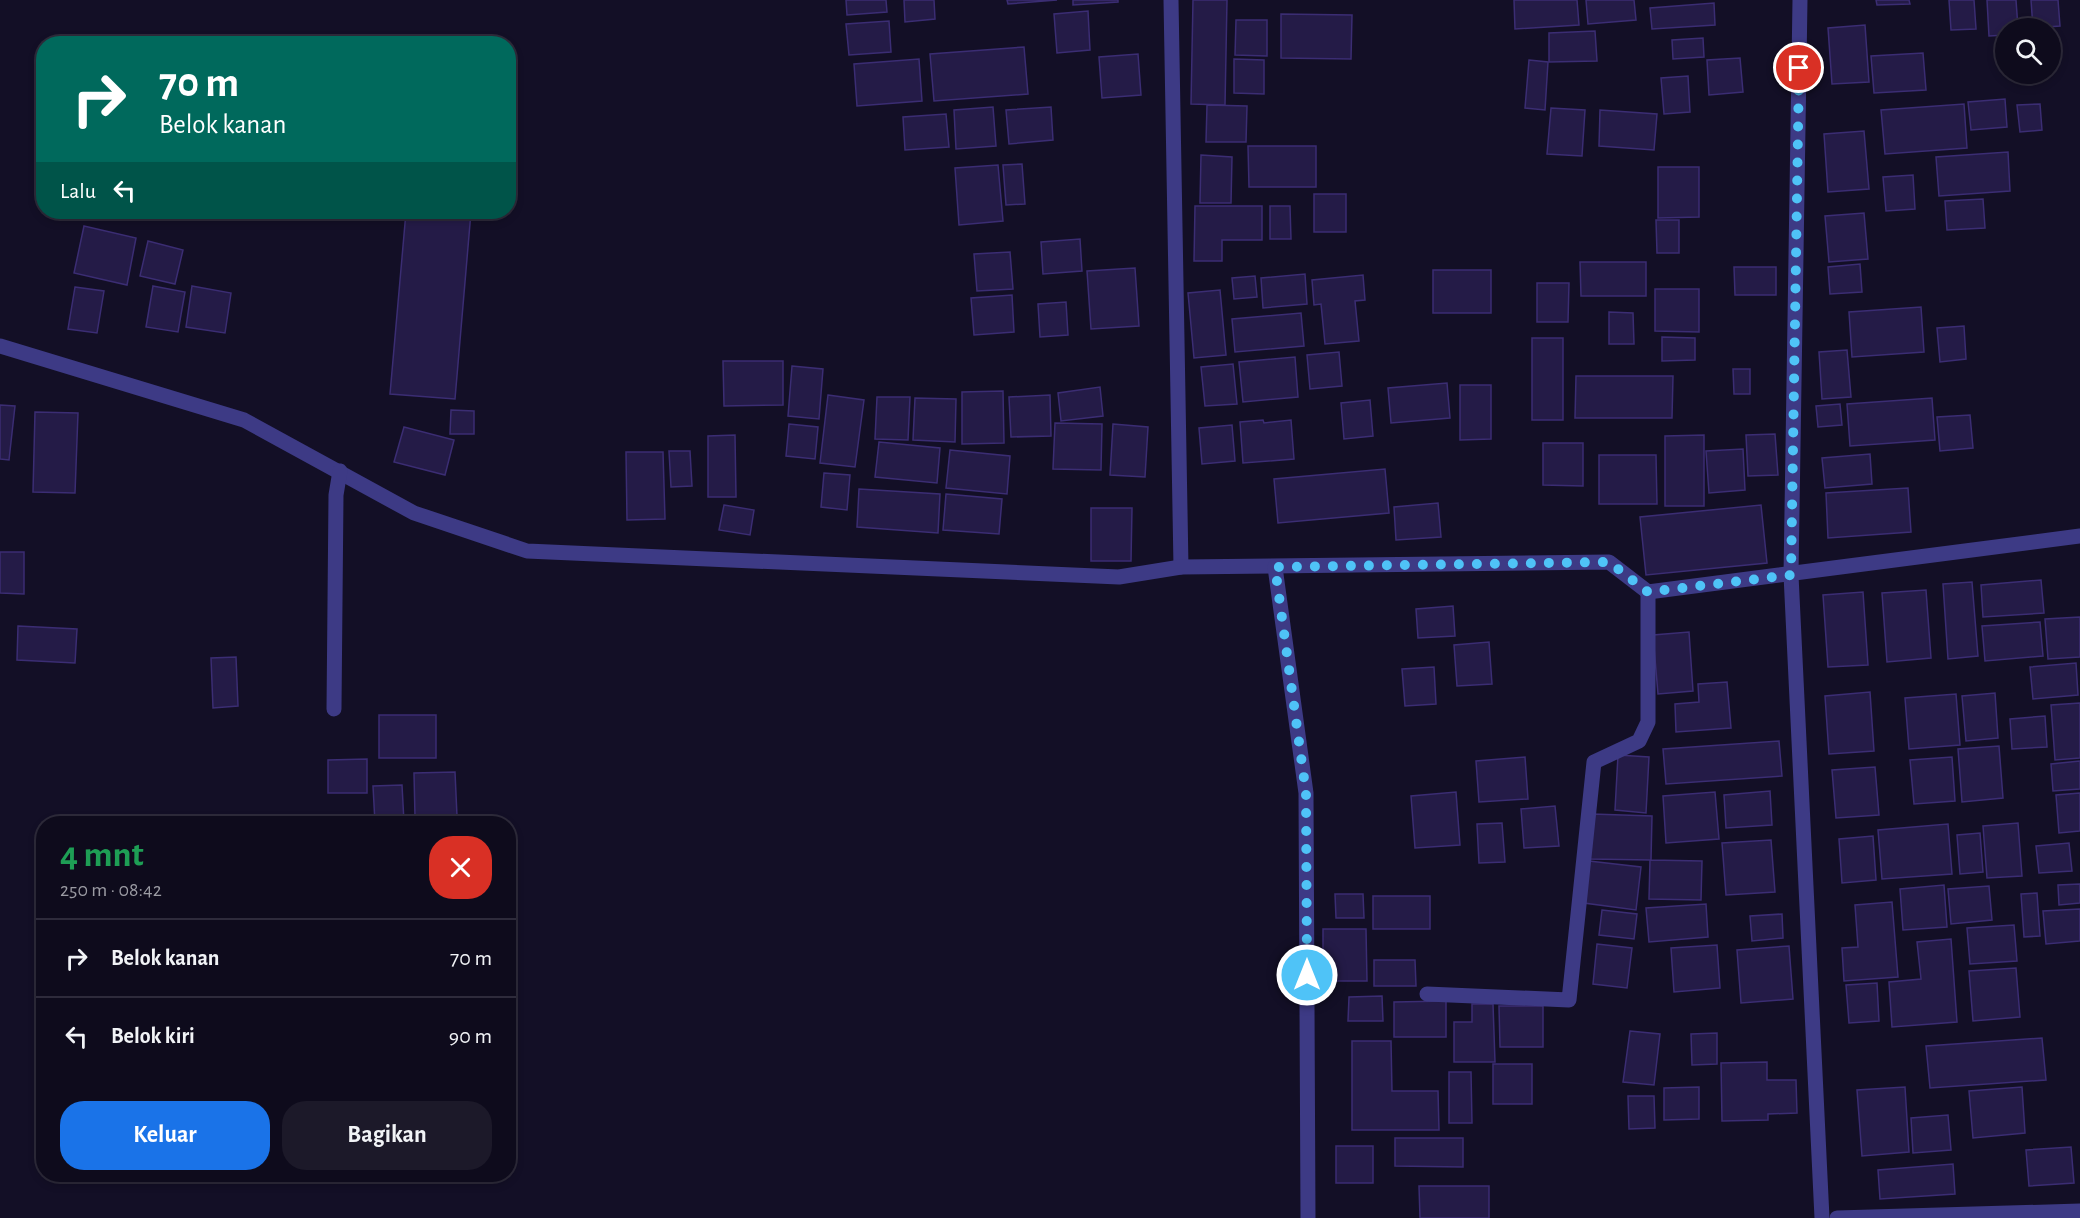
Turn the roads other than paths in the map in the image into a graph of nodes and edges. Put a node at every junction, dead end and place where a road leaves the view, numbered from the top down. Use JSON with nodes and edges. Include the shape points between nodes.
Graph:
{"nodes":[{"id":1,"x":1171,"y":0,"type":"edge"},
{"id":2,"x":1800,"y":0,"type":"edge"},
{"id":3,"x":0,"y":346,"type":"edge"},
{"id":4,"x":338,"y":482,"type":"junction"},
{"id":5,"x":2080,"y":536,"type":"edge"},
{"id":6,"x":1181,"y":567,"type":"junction"},
{"id":7,"x":1275,"y":567,"type":"junction"},
{"id":8,"x":1791,"y":575,"type":"junction"},
{"id":9,"x":1648,"y":592,"type":"junction"},
{"id":10,"x":334,"y":709,"type":"dead end"},
{"id":11,"x":1427,"y":994,"type":"dead end"},
{"id":12,"x":2080,"y":1211,"type":"edge"},
{"id":13,"x":1308,"y":1218,"type":"edge"},
{"id":14,"x":1822,"y":1218,"type":"edge"},
{"id":15,"x":1837,"y":1218,"type":"edge"}],
"edges":[{"from":1,"to":6,"type":"street"},
{"from":2,"to":8,"type":"street"},
{"from":3,"to":4,"type":"street","via":[[244,420]]},
{"from":4,"to":6,"type":"street","via":[[414,513],[527,551],[1119,577]]},
{"from":4,"to":10,"type":"street"},
{"from":5,"to":8,"type":"street"},
{"from":6,"to":7,"type":"street"},
{"from":7,"to":9,"type":"street","via":[[1609,562]]},
{"from":7,"to":13,"type":"street","via":[[1306,793]]},
{"from":8,"to":9,"type":"street"},
{"from":8,"to":14,"type":"street"},
{"from":9,"to":11,"type":"street","via":[[1648,722],[1639,741],[1594,762],[1569,1000]]},
{"from":12,"to":15,"type":"street"}]}
